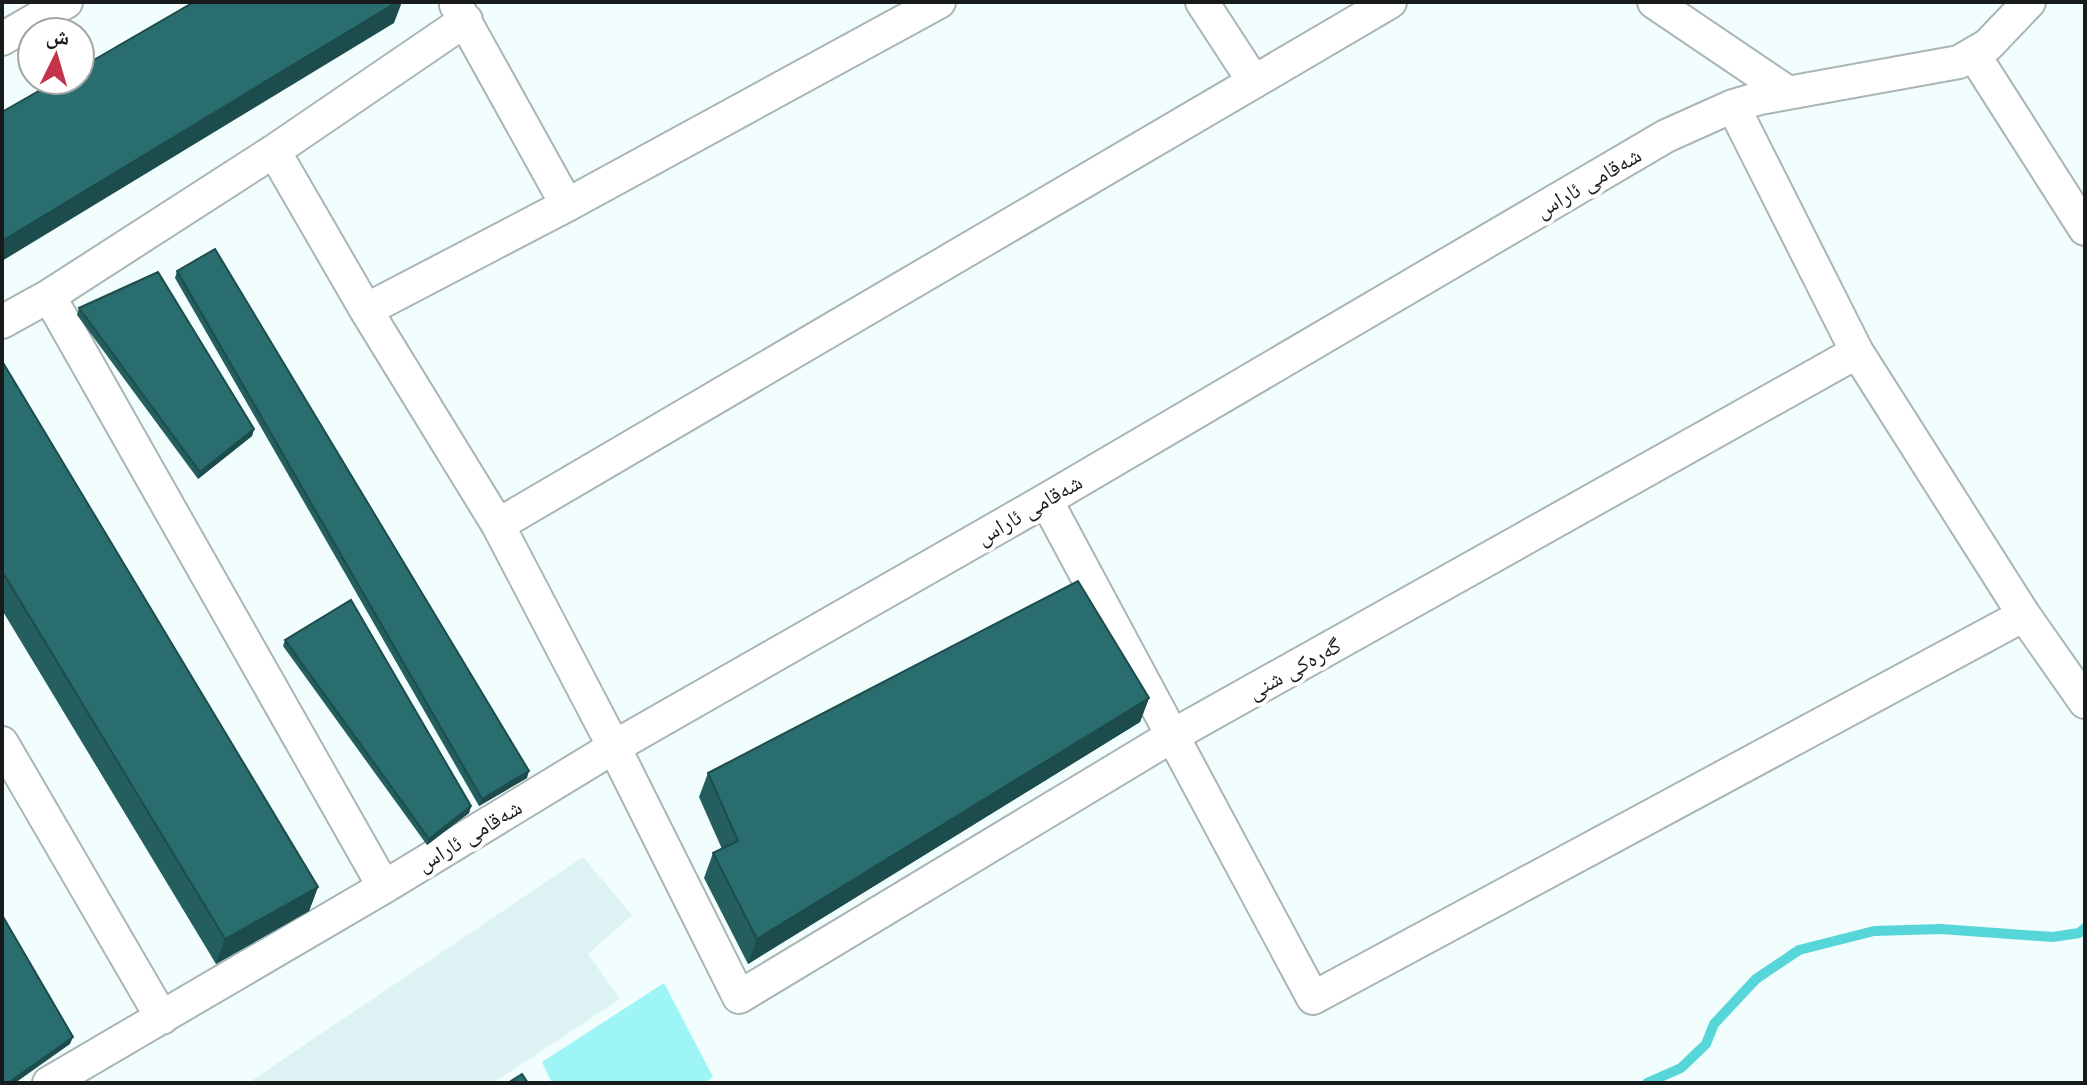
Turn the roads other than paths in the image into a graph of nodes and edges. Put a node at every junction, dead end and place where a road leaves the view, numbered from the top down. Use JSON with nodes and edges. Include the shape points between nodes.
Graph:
{"nodes":[{"id":1,"x":66,"y":2,"type":"edge"},
{"id":2,"x":939,"y":2,"type":"edge"},
{"id":3,"x":1202,"y":2,"type":"edge"},
{"id":4,"x":1390,"y":2,"type":"edge"},
{"id":5,"x":1654,"y":2,"type":"edge"},
{"id":6,"x":2029,"y":2,"type":"edge"},
{"id":7,"x":460,"y":11,"type":"edge"},
{"id":8,"x":2,"y":39,"type":"edge"},
{"id":9,"x":1974,"y":55,"type":"junction"},
{"id":10,"x":1254,"y":82,"type":"junction"},
{"id":11,"x":1787,"y":92,"type":"junction"},
{"id":12,"x":1733,"y":106,"type":"junction"},
{"id":13,"x":274,"y":151,"type":"junction"},
{"id":14,"x":567,"y":205,"type":"junction"},
{"id":15,"x":2085,"y":229,"type":"edge"},
{"id":16,"x":49,"y":296,"type":"junction"},
{"id":17,"x":366,"y":310,"type":"junction"},
{"id":18,"x":2,"y":322,"type":"edge"},
{"id":19,"x":1857,"y":352,"type":"junction"},
{"id":20,"x":1046,"y":500,"type":"junction"},
{"id":21,"x":498,"y":525,"type":"junction"},
{"id":22,"x":2024,"y":615,"type":"junction"},
{"id":23,"x":2085,"y":702,"type":"edge"},
{"id":24,"x":1172,"y":736,"type":"junction"},
{"id":25,"x":2,"y":743,"type":"edge"},
{"id":26,"x":614,"y":747,"type":"junction"},
{"id":27,"x":384,"y":887,"type":"junction"},
{"id":28,"x":162,"y":1018,"type":"junction"},
{"id":29,"x":49,"y":1083,"type":"edge"}],
"edges":[{"from":1,"to":8,"type":"street"},
{"from":2,"to":14,"type":"street"},
{"from":3,"to":10,"type":"street"},
{"from":4,"to":10,"type":"street"},
{"from":5,"to":11,"type":"street"},
{"from":6,"to":9,"type":"street","name":"شەقامی ئاراس"},
{"from":7,"to":13,"type":"street"},
{"from":7,"to":14,"type":"street"},
{"from":9,"to":11,"type":"street","name":"شەقامی ئاراس","via":[[1943,67]]},
{"from":9,"to":15,"type":"street"},
{"from":10,"to":21,"type":"street"},
{"from":11,"to":12,"type":"street","name":"شەقامی ئاراس"},
{"from":12,"to":19,"type":"street"},
{"from":12,"to":20,"type":"street","name":"شەقامی ئاراس","via":[[1666,136]]},
{"from":13,"to":16,"type":"street"},
{"from":13,"to":17,"type":"street"},
{"from":14,"to":17,"type":"street"},
{"from":16,"to":18,"type":"street"},
{"from":16,"to":27,"type":"street"},
{"from":17,"to":21,"type":"street"},
{"from":19,"to":22,"type":"street"},
{"from":19,"to":24,"type":"street","name":"گەرەکی شنی"},
{"from":20,"to":24,"type":"street"},
{"from":20,"to":26,"type":"street","name":"شەقامی ئاراس"},
{"from":21,"to":26,"type":"street"},
{"from":22,"to":23,"type":"street"},
{"from":22,"to":24,"type":"street","via":[[1313,998]]},
{"from":24,"to":26,"type":"street","name":"گەرەکی شنی","via":[[739,997]]},
{"from":25,"to":28,"type":"street"},
{"from":26,"to":27,"type":"street","name":"شەقامی ئاراس"},
{"from":27,"to":28,"type":"street","name":"شەقامی ئاراس"},
{"from":28,"to":29,"type":"street","name":"شەقامی ئاراس"}]}
